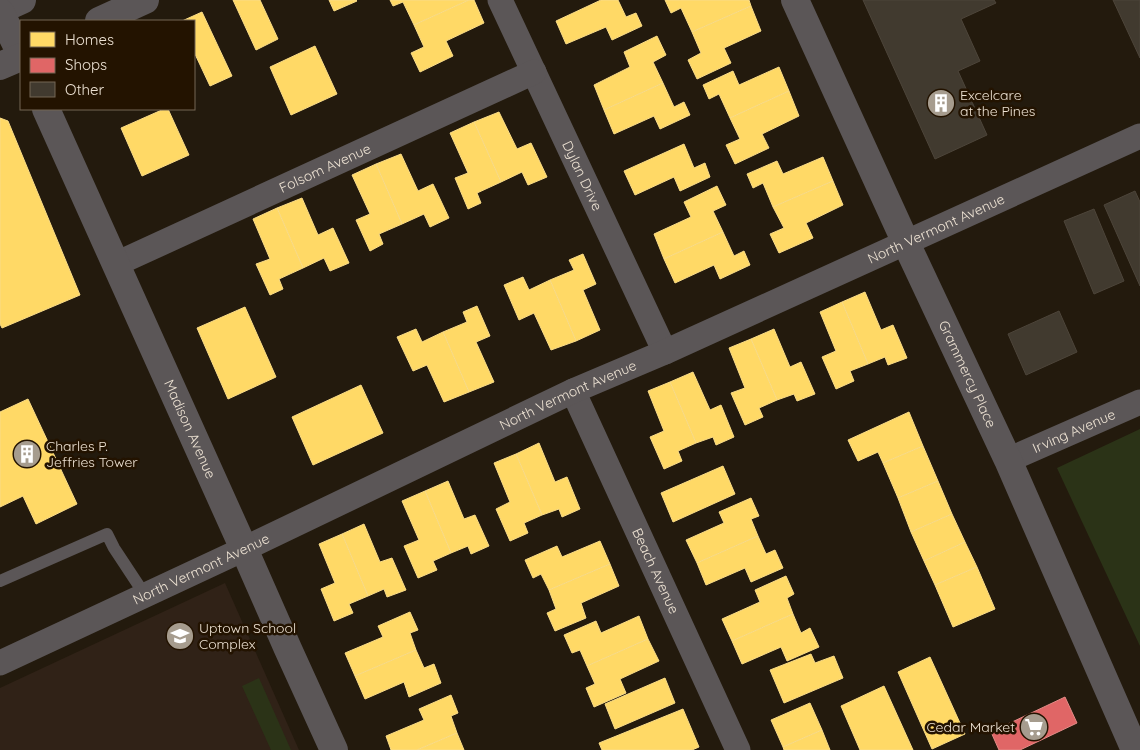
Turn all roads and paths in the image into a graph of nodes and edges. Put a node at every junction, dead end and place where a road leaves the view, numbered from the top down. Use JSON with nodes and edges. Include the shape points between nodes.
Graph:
{"nodes":[{"id":1,"x":22,"y":0,"type":"edge"},
{"id":2,"x":145,"y":0,"type":"edge"},
{"id":3,"x":500,"y":0,"type":"edge"},
{"id":4,"x":795,"y":0,"type":"edge"},
{"id":5,"x":0,"y":11,"type":"edge"},
{"id":6,"x":101,"y":20,"type":"edge"},
{"id":7,"x":20,"y":54,"type":"edge"},
{"id":8,"x":20,"y":56,"type":"edge"},
{"id":9,"x":0,"y":66,"type":"edge"},
{"id":10,"x":534,"y":72,"type":"junction"},
{"id":11,"x":46,"y":110,"type":"edge"},
{"id":12,"x":1140,"y":136,"type":"edge"},
{"id":13,"x":906,"y":243,"type":"junction"},
{"id":14,"x":116,"y":264,"type":"junction"},
{"id":15,"x":665,"y":352,"type":"junction"},
{"id":16,"x":574,"y":391,"type":"junction"},
{"id":17,"x":1140,"y":402,"type":"edge"},
{"id":18,"x":1008,"y":460,"type":"junction"},
{"id":19,"x":244,"y":549,"type":"junction"},
{"id":20,"x":0,"y":581,"type":"edge"},
{"id":21,"x":145,"y":595,"type":"junction"},
{"id":22,"x":0,"y":663,"type":"edge"},
{"id":23,"x":1133,"y":748,"type":"edge"},
{"id":24,"x":334,"y":750,"type":"edge"},
{"id":25,"x":738,"y":750,"type":"edge"}],
"edges":[{"from":1,"to":5,"type":"street"},
{"from":2,"to":6,"type":"street"},
{"from":3,"to":10,"type":"street","name":"Dylan Drive"},
{"from":4,"to":13,"type":"street","name":"Grammercy Place"},
{"from":5,"to":7,"type":"street"},
{"from":8,"to":9,"type":"street"},
{"from":10,"to":14,"type":"street","name":"Folsom Avenue"},
{"from":10,"to":15,"type":"street","name":"Dylan Drive"},
{"from":11,"to":14,"type":"street","name":"Madison Avenue"},
{"from":12,"to":13,"type":"street","name":"North Vermont Avenue"},
{"from":13,"to":15,"type":"street","name":"North Vermont Avenue"},
{"from":13,"to":18,"type":"street","name":"Grammercy Place"},
{"from":14,"to":19,"type":"street","name":"Madison Avenue"},
{"from":15,"to":16,"type":"street","name":"North Vermont Avenue"},
{"from":16,"to":19,"type":"street","name":"North Vermont Avenue"},
{"from":16,"to":25,"type":"street","name":"Beach Avenue"},
{"from":17,"to":18,"type":"street","name":"Irving Avenue"},
{"from":18,"to":23,"type":"street","name":"Grammercy Place"},
{"from":19,"to":21,"type":"street","name":"North Vermont Avenue"},
{"from":19,"to":24,"type":"street","name":"Madison Avenue"},
{"from":20,"to":21,"type":"lane","via":[[107,534]]},
{"from":21,"to":22,"type":"street","name":"North Vermont Avenue"}]}
